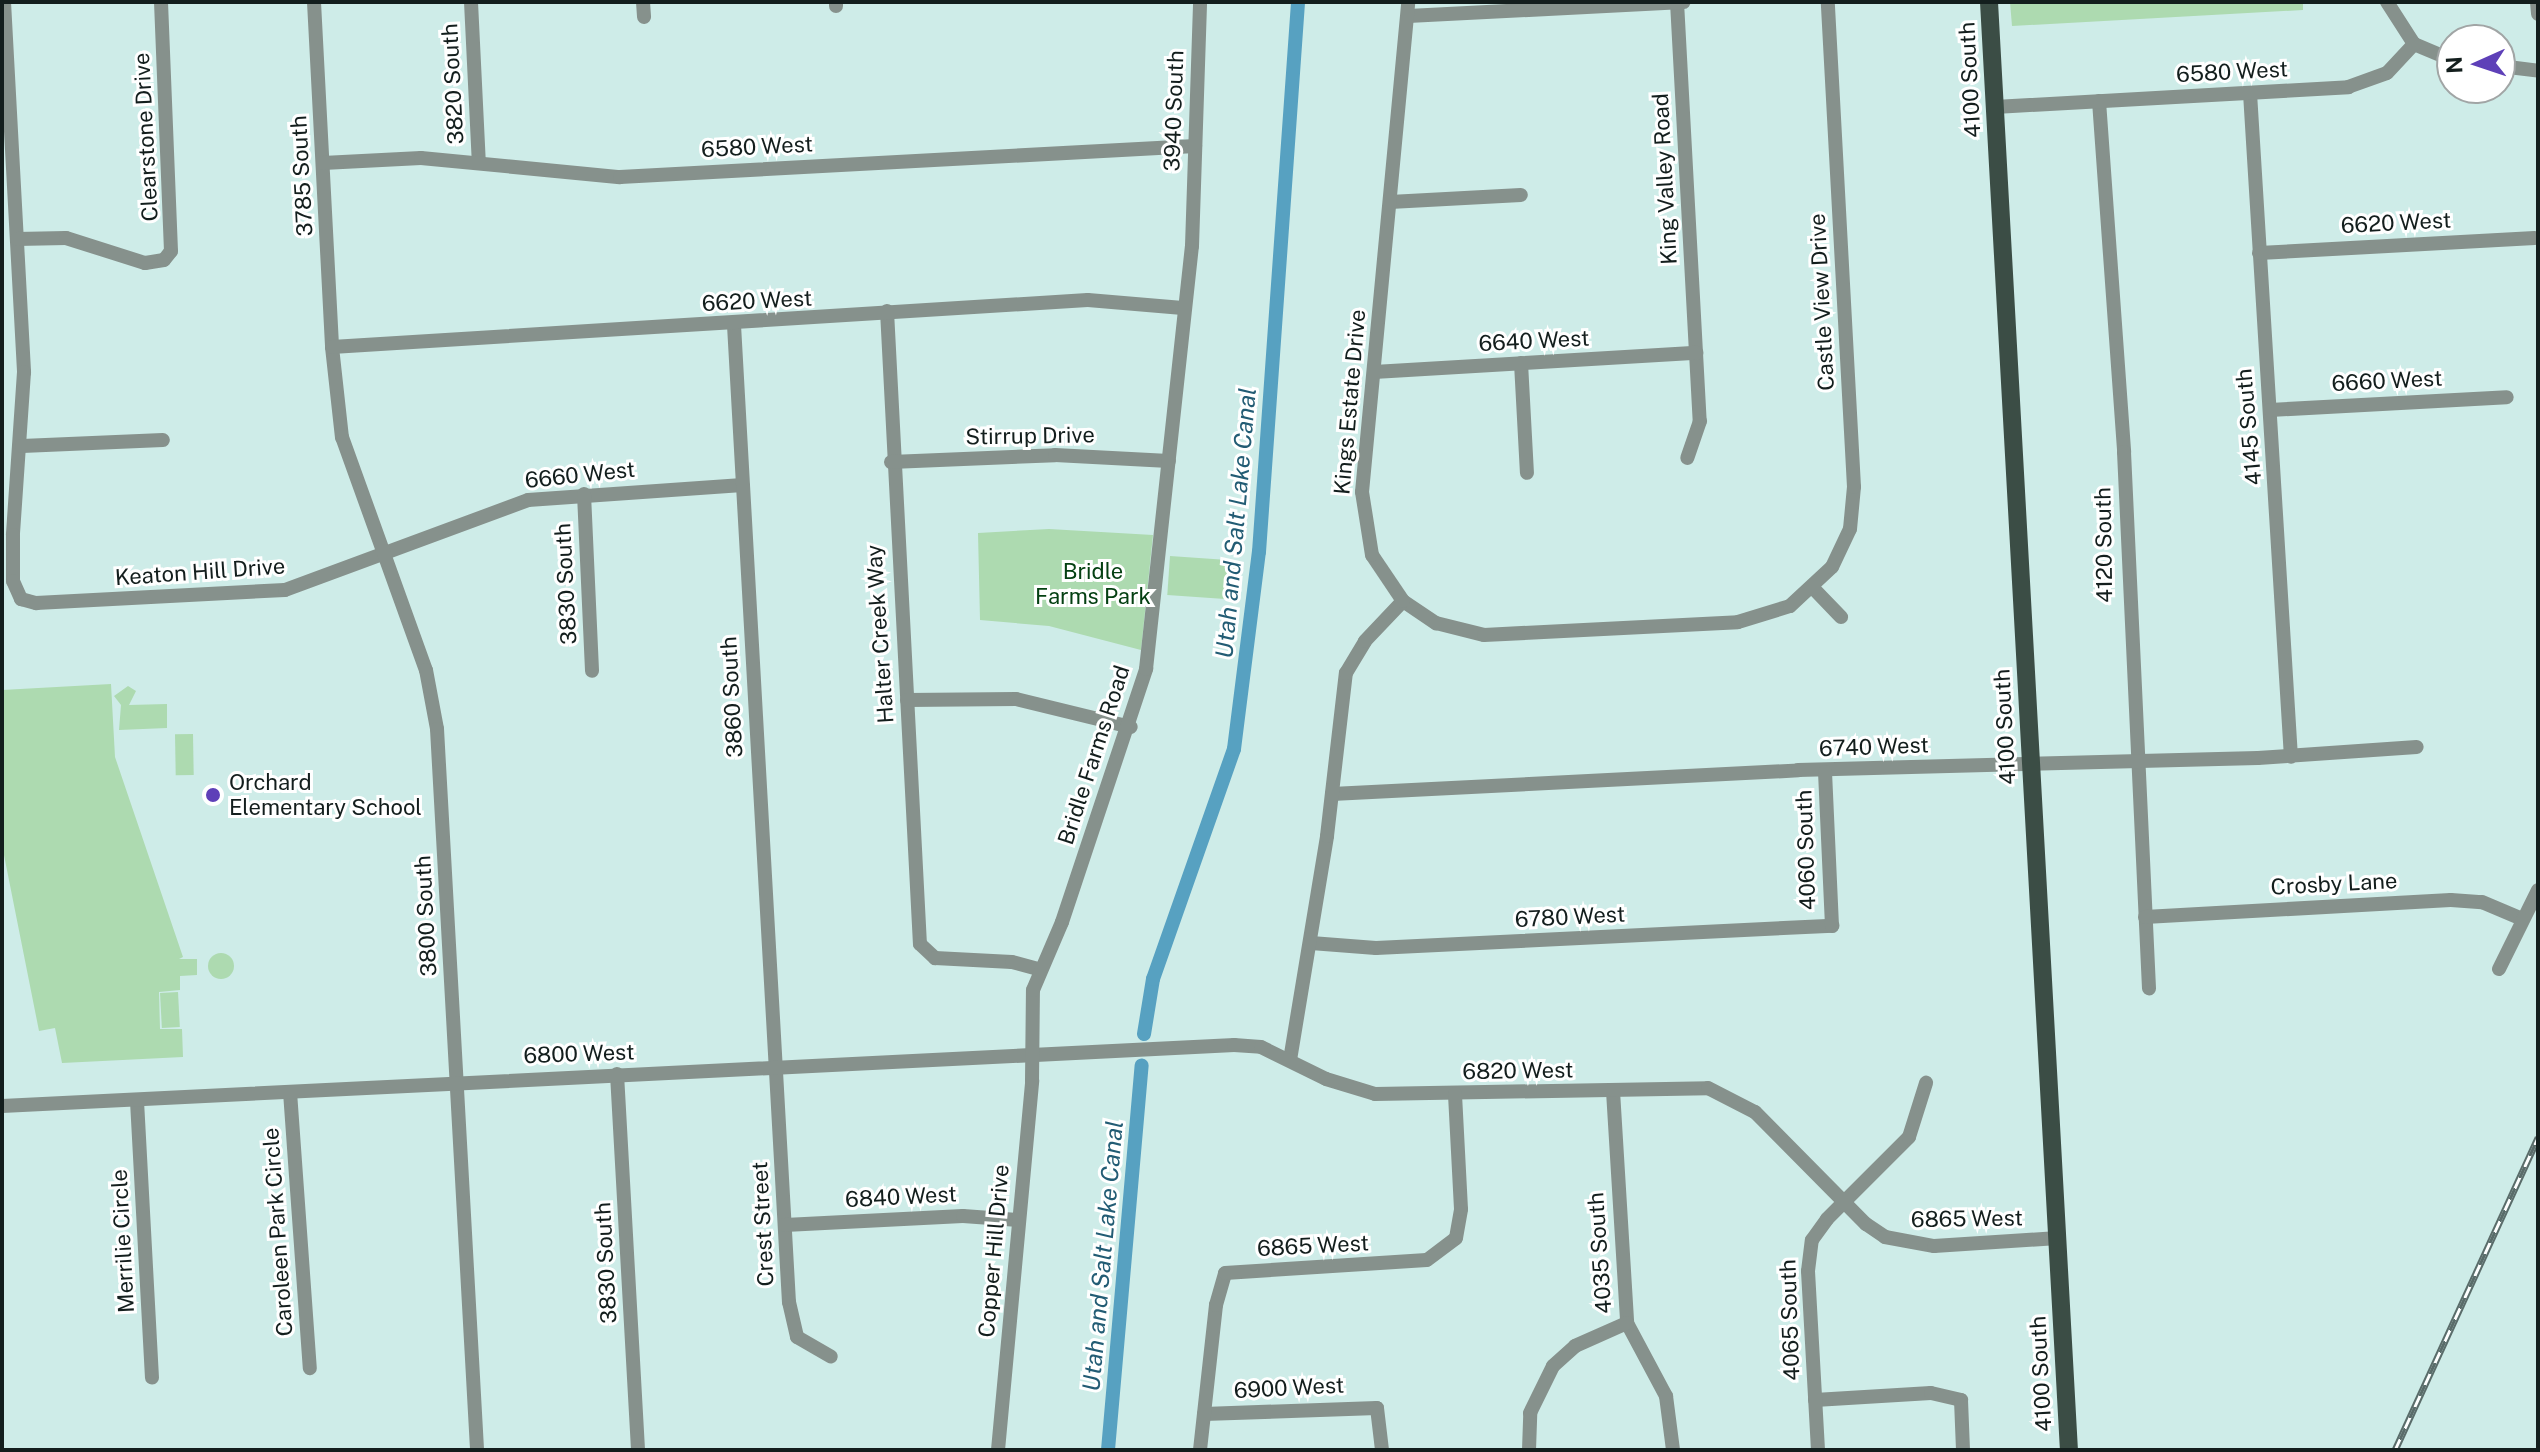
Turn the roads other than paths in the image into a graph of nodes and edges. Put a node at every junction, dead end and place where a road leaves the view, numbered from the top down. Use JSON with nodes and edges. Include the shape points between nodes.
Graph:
{"nodes":[{"id":1,"x":4,"y":2,"type":"edge"},
{"id":2,"x":161,"y":2,"type":"edge"},
{"id":3,"x":314,"y":2,"type":"edge"},
{"id":4,"x":471,"y":2,"type":"edge"},
{"id":5,"x":1200,"y":2,"type":"edge"},
{"id":6,"x":1677,"y":2,"type":"edge"},
{"id":7,"x":1684,"y":2,"type":"edge"},
{"id":8,"x":1828,"y":2,"type":"edge"},
{"id":9,"x":1989,"y":2,"type":"edge"},
{"id":10,"x":2387,"y":2,"type":"edge"},
{"id":11,"x":2537,"y":2,"type":"edge"},
{"id":12,"x":1408,"y":9,"type":"edge"},
{"id":13,"x":2538,"y":14,"type":"edge"},
{"id":14,"x":2414,"y":44,"type":"junction"},
{"id":15,"x":2436,"y":53,"type":"edge"},
{"id":16,"x":2516,"y":68,"type":"edge"},
{"id":17,"x":2538,"y":71,"type":"edge"},
{"id":18,"x":2250,"y":93,"type":"junction"},
{"id":19,"x":2099,"y":101,"type":"junction"},
{"id":20,"x":1995,"y":107,"type":"junction"},
{"id":21,"x":1195,"y":146,"type":"junction"},
{"id":22,"x":323,"y":163,"type":"junction"},
{"id":23,"x":479,"y":163,"type":"junction"},
{"id":24,"x":1521,"y":195,"type":"dead end"},
{"id":25,"x":1390,"y":202,"type":"junction"},
{"id":26,"x":1193,"y":221,"type":"joint"},
{"id":27,"x":2535,"y":238,"type":"dead end"},
{"id":28,"x":17,"y":239,"type":"junction"},
{"id":29,"x":2259,"y":253,"type":"junction"},
{"id":30,"x":1183,"y":308,"type":"junction"},
{"id":31,"x":887,"y":311,"type":"junction"},
{"id":32,"x":734,"y":325,"type":"junction"},
{"id":33,"x":332,"y":347,"type":"junction"},
{"id":34,"x":1696,"y":353,"type":"junction"},
{"id":35,"x":1521,"y":363,"type":"junction"},
{"id":36,"x":1374,"y":372,"type":"junction"},
{"id":37,"x":2507,"y":397,"type":"dead end"},
{"id":38,"x":2270,"y":410,"type":"junction"},
{"id":39,"x":163,"y":440,"type":"dead end"},
{"id":40,"x":22,"y":446,"type":"junction"},
{"id":41,"x":1687,"y":458,"type":"dead end"},
{"id":42,"x":1169,"y":461,"type":"junction"},
{"id":43,"x":891,"y":462,"type":"junction"},
{"id":44,"x":1527,"y":473,"type":"dead end"},
{"id":45,"x":742,"y":485,"type":"junction"},
{"id":46,"x":584,"y":494,"type":"junction"},
{"id":47,"x":383,"y":555,"type":"junction"},
{"id":48,"x":1814,"y":589,"type":"junction"},
{"id":49,"x":1403,"y":601,"type":"junction"},
{"id":50,"x":1841,"y":617,"type":"dead end"},
{"id":51,"x":592,"y":671,"type":"dead end"},
{"id":52,"x":907,"y":700,"type":"junction"},
{"id":53,"x":1131,"y":727,"type":"junction"},
{"id":54,"x":2417,"y":747,"type":"dead end"},
{"id":55,"x":2291,"y":757,"type":"junction"},
{"id":56,"x":2136,"y":760,"type":"junction"},
{"id":57,"x":2031,"y":764,"type":"junction"},
{"id":58,"x":1825,"y":772,"type":"junction"},
{"id":59,"x":1332,"y":794,"type":"junction"},
{"id":60,"x":2538,"y":890,"type":"edge"},
{"id":61,"x":2145,"y":917,"type":"junction"},
{"id":62,"x":2522,"y":919,"type":"junction"},
{"id":63,"x":1832,"y":926,"type":"joint"},
{"id":64,"x":1311,"y":943,"type":"junction"},
{"id":65,"x":1038,"y":969,"type":"junction"},
{"id":66,"x":2499,"y":969,"type":"dead end"},
{"id":67,"x":2149,"y":988,"type":"dead end"},
{"id":68,"x":1158,"y":1048,"type":"joint"},
{"id":69,"x":1032,"y":1055,"type":"junction"},
{"id":70,"x":1290,"y":1060,"type":"junction"},
{"id":71,"x":775,"y":1067,"type":"junction"},
{"id":72,"x":617,"y":1074,"type":"junction"},
{"id":73,"x":456,"y":1081,"type":"junction"},
{"id":74,"x":1926,"y":1083,"type":"dead end"},
{"id":75,"x":1613,"y":1091,"type":"junction"},
{"id":76,"x":290,"y":1092,"type":"junction"},
{"id":77,"x":1455,"y":1094,"type":"junction"},
{"id":78,"x":137,"y":1101,"type":"junction"},
{"id":79,"x":2,"y":1106,"type":"edge"},
{"id":80,"x":1844,"y":1202,"type":"junction"},
{"id":81,"x":1019,"y":1220,"type":"junction"},
{"id":82,"x":785,"y":1225,"type":"junction"},
{"id":83,"x":2058,"y":1238,"type":"junction"},
{"id":84,"x":1627,"y":1323,"type":"junction"},
{"id":85,"x":831,"y":1357,"type":"dead end"},
{"id":86,"x":310,"y":1368,"type":"dead end"},
{"id":87,"x":152,"y":1378,"type":"dead end"},
{"id":88,"x":1815,"y":1400,"type":"junction"},
{"id":89,"x":1204,"y":1414,"type":"junction"},
{"id":90,"x":477,"y":1450,"type":"edge"},
{"id":91,"x":638,"y":1450,"type":"edge"},
{"id":92,"x":998,"y":1450,"type":"edge"},
{"id":93,"x":1200,"y":1450,"type":"edge"},
{"id":94,"x":1382,"y":1450,"type":"edge"},
{"id":95,"x":1529,"y":1450,"type":"edge"},
{"id":96,"x":1673,"y":1450,"type":"edge"},
{"id":97,"x":1818,"y":1450,"type":"edge"},
{"id":98,"x":1963,"y":1450,"type":"edge"},
{"id":99,"x":2069,"y":1450,"type":"edge"}],
"edges":[{"from":1,"to":28,"type":"street"},
{"from":2,"to":28,"type":"street","name":"Clearstone Drive","via":[[171,251],[164,260],[145,263],[66,238]]},
{"from":3,"to":22,"type":"street","name":"3785 South"},
{"from":4,"to":23,"type":"street","name":"3820 South"},
{"from":5,"to":21,"type":"street","name":"3940 South"},
{"from":6,"to":7,"type":"street"},
{"from":6,"to":12,"type":"street"},
{"from":6,"to":34,"type":"street","name":"King Valley Road"},
{"from":8,"to":48,"type":"street","name":"Castle View Drive","via":[[1854,501],[1839,556]]},
{"from":9,"to":20,"type":"main road","name":"4100 South"},
{"from":10,"to":14,"type":"street"},
{"from":11,"to":13,"type":"street"},
{"from":12,"to":25,"type":"street","name":"Kings Estate Drive"},
{"from":14,"to":15,"type":"street"},
{"from":14,"to":18,"type":"street","name":"6580 West","via":[[2395,66],[2368,83]]},
{"from":16,"to":17,"type":"street"},
{"from":18,"to":19,"type":"street","name":"6580 West"},
{"from":18,"to":29,"type":"street","name":"4145 South"},
{"from":19,"to":20,"type":"street","name":"6580 West"},
{"from":19,"to":56,"type":"street","name":"4120 South","via":[[2124,452]]},
{"from":20,"to":57,"type":"main road","name":"4100 South"},
{"from":21,"to":23,"type":"street","name":"6580 West","via":[[620,177]]},
{"from":21,"to":26,"type":"street","name":"3940 South"},
{"from":22,"to":23,"type":"street","name":"6580 West","via":[[421,158]]},
{"from":22,"to":33,"type":"street","name":"3785 South"},
{"from":24,"to":25,"type":"street"},
{"from":25,"to":36,"type":"street","name":"Kings Estate Drive"},
{"from":26,"to":30,"type":"street","name":"Bridle Farms Road"},
{"from":27,"to":29,"type":"street","name":"6620 West"},
{"from":28,"to":40,"type":"street"},
{"from":29,"to":38,"type":"street","name":"4145 South"},
{"from":30,"to":31,"type":"street","name":"6620 West","via":[[1102,300]]},
{"from":30,"to":42,"type":"street","name":"Bridle Farms Road"},
{"from":31,"to":32,"type":"street","name":"6620 West"},
{"from":31,"to":43,"type":"street","name":"Halter Creek Way"},
{"from":32,"to":33,"type":"street","name":"6620 West"},
{"from":32,"to":45,"type":"street","name":"3860 South"},
{"from":33,"to":47,"type":"street","name":"3800 South","via":[[342,437]]},
{"from":34,"to":35,"type":"street","name":"6640 West"},
{"from":34,"to":41,"type":"street","name":"King Valley Road","via":[[1699,428]]},
{"from":35,"to":36,"type":"street","name":"6640 West"},
{"from":35,"to":44,"type":"street"},
{"from":36,"to":49,"type":"street","name":"Kings Estate Drive","via":[[1363,524],[1377,566]]},
{"from":37,"to":38,"type":"street","name":"6660 West"},
{"from":38,"to":55,"type":"street","name":"4145 South"},
{"from":39,"to":40,"type":"street"},
{"from":40,"to":47,"type":"street","name":"Keaton Hill Drive","via":[[13,535],[17,595],[36,603],[274,591]]},
{"from":42,"to":43,"type":"street","name":"Stirrup Drive","via":[[1055,455]]},
{"from":42,"to":53,"type":"street","name":"Bridle Farms Road","via":[[1146,669]]},
{"from":43,"to":52,"type":"street","name":"Halter Creek Way"},
{"from":45,"to":46,"type":"street","name":"6660 West"},
{"from":45,"to":71,"type":"street","name":"3860 South"},
{"from":46,"to":47,"type":"street","name":"6660 West","via":[[528,500]]},
{"from":46,"to":51,"type":"street","name":"3830 South"},
{"from":47,"to":73,"type":"street","name":"3800 South","via":[[426,670],[437,729]]},
{"from":48,"to":49,"type":"street","name":"Castle View Drive","via":[[1777,612],[1738,622],[1495,635],[1448,628]]},
{"from":48,"to":50,"type":"street"},
{"from":49,"to":59,"type":"street","via":[[1365,641],[1346,673]]},
{"from":52,"to":53,"type":"street","via":[[1016,699]]},
{"from":52,"to":65,"type":"street","name":"Halter Creek Way","via":[[919,938],[925,953]]},
{"from":53,"to":65,"type":"street","name":"Bridle Farms Road","via":[[1062,922]]},
{"from":54,"to":55,"type":"street","name":"6740 West"},
{"from":55,"to":56,"type":"street","name":"6740 West"},
{"from":56,"to":57,"type":"street","name":"6740 West"},
{"from":56,"to":61,"type":"street","name":"4120 South"},
{"from":57,"to":58,"type":"street","name":"6740 West"},
{"from":57,"to":83,"type":"main road","name":"4100 South"},
{"from":58,"to":59,"type":"street","name":"6740 West"},
{"from":58,"to":63,"type":"street","name":"4060 South"},
{"from":59,"to":64,"type":"street"},
{"from":60,"to":62,"type":"street"},
{"from":61,"to":62,"type":"street","name":"Crosby Lane","via":[[2451,900],[2482,902]]},
{"from":61,"to":67,"type":"street","name":"4120 South"},
{"from":62,"to":66,"type":"street"},
{"from":63,"to":64,"type":"street","name":"6780 West","via":[[1376,948]]},
{"from":64,"to":70,"type":"street"},
{"from":65,"to":69,"type":"street","name":"Bridle Farms Road","via":[[1031,999]]},
{"from":68,"to":69,"type":"street","name":"6800 West"},
{"from":68,"to":70,"type":"street","name":"6820 West","via":[[1261,1047]]},
{"from":69,"to":71,"type":"street","name":"6800 West"},
{"from":69,"to":81,"type":"street","name":"Copper Hill Drive"},
{"from":70,"to":77,"type":"street","name":"6820 West","via":[[1326,1079],[1375,1094]]},
{"from":71,"to":72,"type":"street","name":"6800 West"},
{"from":71,"to":82,"type":"street","name":"Crest Street"},
{"from":72,"to":73,"type":"street","name":"6800 West"},
{"from":72,"to":91,"type":"street","name":"3830 South"},
{"from":73,"to":76,"type":"street","name":"6800 West"},
{"from":73,"to":90,"type":"street","name":"3800 South"},
{"from":74,"to":80,"type":"street","name":"4065 South","via":[[1909,1137]]},
{"from":75,"to":77,"type":"street","name":"6820 West"},
{"from":75,"to":80,"type":"street","name":"6820 West","via":[[1708,1088],[1739,1099]]},
{"from":75,"to":84,"type":"street","name":"4035 South"},
{"from":76,"to":78,"type":"street","name":"6800 West"},
{"from":76,"to":86,"type":"street","name":"Caroleen Park Circle"},
{"from":77,"to":89,"type":"street","name":"6865 West","via":[[1461,1225],[1447,1247],[1427,1260],[1225,1273]]},
{"from":78,"to":79,"type":"street","name":"6800 West"},
{"from":78,"to":87,"type":"street","name":"Merrilie Circle"},
{"from":80,"to":83,"type":"street","name":"6865 West","via":[[1866,1224],[1905,1245]]},
{"from":80,"to":88,"type":"street","name":"4065 South","via":[[1816,1233],[1809,1253]]},
{"from":81,"to":82,"type":"street","name":"6840 West","via":[[968,1216]]},
{"from":81,"to":92,"type":"street","name":"Copper Hill Drive"},
{"from":82,"to":85,"type":"street","name":"Crest Street","via":[[794,1330],[806,1346]]},
{"from":83,"to":99,"type":"main road","name":"4100 South"},
{"from":84,"to":95,"type":"street","via":[[1575,1346],[1553,1366],[1530,1413]]},
{"from":84,"to":96,"type":"street","name":"4035 South","via":[[1666,1396]]},
{"from":88,"to":97,"type":"street","name":"4065 South"},
{"from":88,"to":98,"type":"street","via":[[1931,1393],[1961,1400]]},
{"from":89,"to":93,"type":"street"},
{"from":89,"to":94,"type":"street","name":"6900 West","via":[[1377,1408]]}]}
